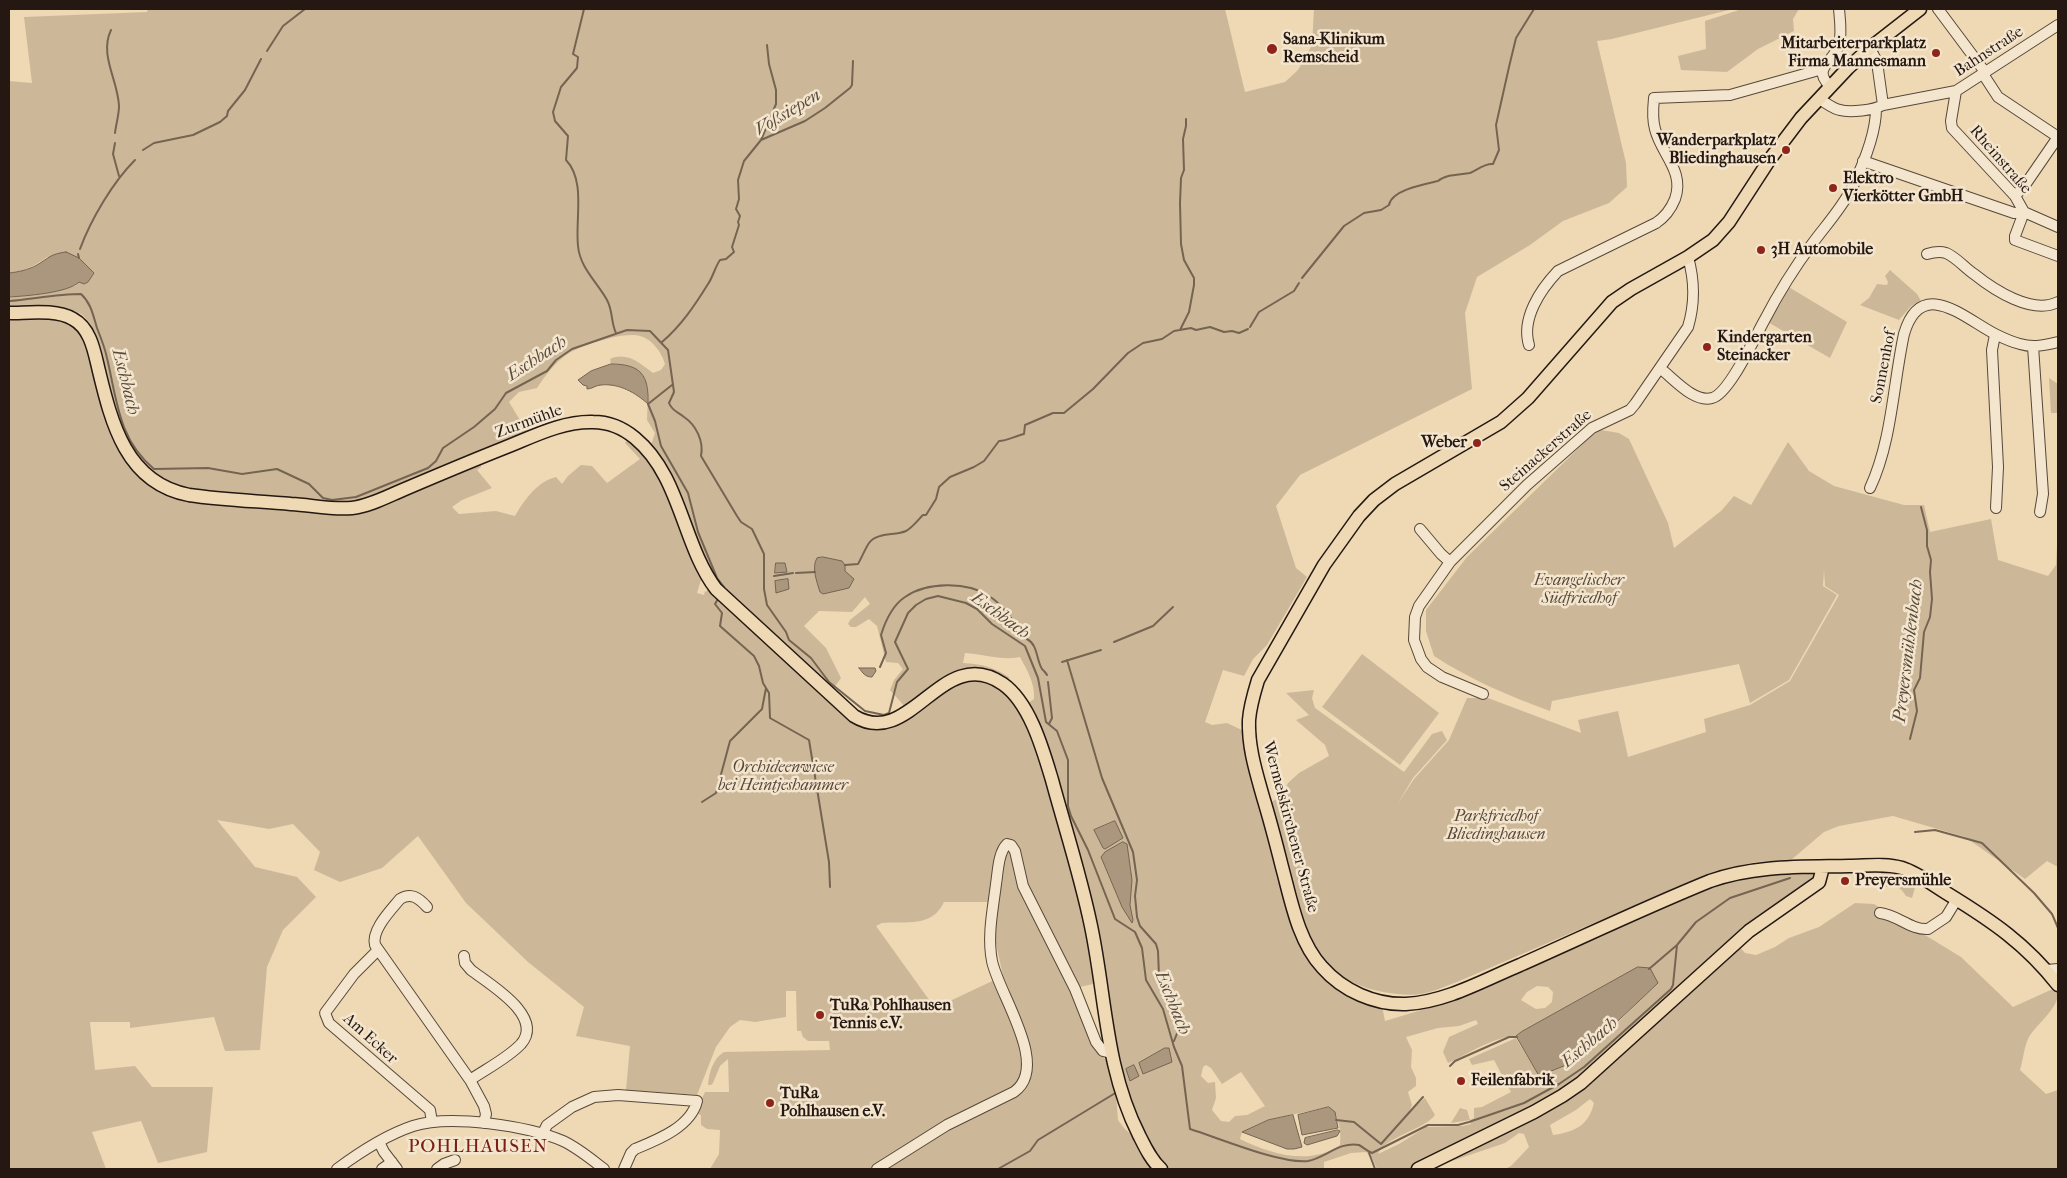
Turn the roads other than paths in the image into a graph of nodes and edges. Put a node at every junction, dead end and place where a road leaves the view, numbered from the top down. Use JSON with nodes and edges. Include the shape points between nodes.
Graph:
{"nodes":[{"id":1,"x":1839,"y":9,"type":"edge"},
{"id":2,"x":1920,"y":9,"type":"edge"},
{"id":3,"x":1938,"y":9,"type":"edge"},
{"id":4,"x":2058,"y":25,"type":"edge"},
{"id":5,"x":1870,"y":48,"type":"junction"},
{"id":6,"x":1823,"y":70,"type":"junction"},
{"id":7,"x":1984,"y":73,"type":"junction"},
{"id":8,"x":1830,"y":86,"type":"junction"},
{"id":9,"x":1956,"y":91,"type":"junction"},
{"id":10,"x":1818,"y":99,"type":"junction"},
{"id":11,"x":1879,"y":107,"type":"junction"},
{"id":12,"x":2058,"y":137,"type":"edge"},
{"id":13,"x":1863,"y":161,"type":"junction"},
{"id":14,"x":2015,"y":196,"type":"junction"},
{"id":15,"x":2024,"y":212,"type":"junction"},
{"id":16,"x":2058,"y":227,"type":"edge"},
{"id":17,"x":1927,"y":254,"type":"dead end"},
{"id":18,"x":2058,"y":256,"type":"edge"},
{"id":19,"x":1688,"y":257,"type":"junction"},
{"id":20,"x":2058,"y":302,"type":"edge"},
{"id":21,"x":9,"y":313,"type":"edge"},
{"id":22,"x":1996,"y":335,"type":"junction"},
{"id":23,"x":2058,"y":342,"type":"edge"},
{"id":24,"x":1529,"y":345,"type":"dead end"},
{"id":25,"x":2033,"y":346,"type":"junction"},
{"id":26,"x":1661,"y":369,"type":"junction"},
{"id":27,"x":1870,"y":488,"type":"dead end"},
{"id":28,"x":1996,"y":508,"type":"dead end"},
{"id":29,"x":2040,"y":512,"type":"dead end"},
{"id":30,"x":1420,"y":529,"type":"dead end"},
{"id":31,"x":1450,"y":562,"type":"junction"},
{"id":32,"x":1483,"y":694,"type":"dead end"},
{"id":33,"x":1823,"y":867,"type":"junction"},
{"id":34,"x":1957,"y":899,"type":"junction"},
{"id":35,"x":427,"y":907,"type":"dead end"},
{"id":36,"x":1880,"y":913,"type":"dead end"},
{"id":37,"x":378,"y":950,"type":"junction"},
{"id":38,"x":464,"y":956,"type":"dead end"},
{"id":39,"x":2052,"y":969,"type":"edge"},
{"id":40,"x":2058,"y":985,"type":"edge"},
{"id":41,"x":1111,"y":1053,"type":"junction"},
{"id":42,"x":470,"y":1080,"type":"junction"},
{"id":43,"x":432,"y":1122,"type":"junction"},
{"id":44,"x":484,"y":1123,"type":"junction"},
{"id":45,"x":543,"y":1133,"type":"junction"},
{"id":46,"x":379,"y":1142,"type":"junction"},
{"id":47,"x":455,"y":1160,"type":"dead end"},
{"id":48,"x":394,"y":1166,"type":"edge"},
{"id":49,"x":337,"y":1169,"type":"edge"},
{"id":50,"x":382,"y":1169,"type":"edge"},
{"id":51,"x":437,"y":1169,"type":"edge"},
{"id":52,"x":604,"y":1169,"type":"edge"},
{"id":53,"x":624,"y":1169,"type":"edge"},
{"id":54,"x":877,"y":1169,"type":"edge"},
{"id":55,"x":1161,"y":1169,"type":"edge"},
{"id":56,"x":1418,"y":1169,"type":"edge"}],
"edges":[{"from":1,"to":6,"type":"street","via":[[1839,46]]},
{"from":2,"to":5,"type":"main road","name":"Wermelskirchener Straße"},
{"from":3,"to":7,"type":"street"},
{"from":4,"to":7,"type":"street","name":"Bahnstraße"},
{"from":5,"to":8,"type":"main road","name":"Wermelskirchener Straße"},
{"from":5,"to":11,"type":"street","via":[[1877,62]]},
{"from":6,"to":8,"type":"street","via":[[1825,82]]},
{"from":6,"to":24,"type":"street","via":[[1730,95],[1654,98],[1655,129],[1678,183],[1674,202],[1656,223],[1558,271],[1531,311]]},
{"from":7,"to":9,"type":"street","name":"Bahnstraße"},
{"from":7,"to":12,"type":"street","via":[[1998,96]]},
{"from":8,"to":10,"type":"main road","name":"Wermelskirchener Straße"},
{"from":9,"to":11,"type":"street","name":"Bahnstraße"},
{"from":9,"to":14,"type":"street","name":"Rheinstraße","via":[[1950,122],[1952,128]]},
{"from":10,"to":11,"type":"street","name":"Bahnstraße","via":[[1840,110]]},
{"from":10,"to":19,"type":"main road","name":"Wermelskirchener Straße","via":[[1787,135],[1721,232]]},
{"from":11,"to":13,"type":"street"},
{"from":12,"to":14,"type":"street"},
{"from":13,"to":15,"type":"street","via":[[2014,213]]},
{"from":13,"to":26,"type":"street","via":[[1839,210],[1794,269],[1723,390],[1711,398],[1698,397]]},
{"from":14,"to":15,"type":"street","name":"Rheinstraße"},
{"from":15,"to":16,"type":"street","name":"Rheinstraße"},
{"from":15,"to":18,"type":"street","via":[[2015,240]]},
{"from":17,"to":20,"type":"street","via":[[1939,252],[1950,255],[1989,286],[2018,301],[2041,305]]},
{"from":19,"to":26,"type":"street","name":"Steinackerstraße","via":[[1694,286],[1692,314],[1688,327]]},
{"from":19,"to":33,"type":"main road","name":"Wermelskirchener Straße","via":[[1612,302],[1528,398],[1501,422],[1395,484],[1359,516],[1324,566],[1258,680],[1249,719],[1251,753],[1295,911],[1309,947],[1322,968],[1341,984],[1384,1002],[1414,1003],[1450,994],[1716,879],[1763,869]]},
{"from":21,"to":41,"type":"main road","name":"Zurmühle","via":[[60,314],[81,325],[91,341],[110,415],[120,440],[143,471],[173,490],[204,496],[352,508],[557,428],[596,422],[621,429],[640,443],[657,464],[701,564],[716,589],[859,718],[876,724],[893,721],[942,684],[964,676],[982,676],[1003,684],[1028,716],[1041,746],[1086,906]]},
{"from":22,"to":25,"type":"street","name":"Sonnenhof"},
{"from":22,"to":27,"type":"street","name":"Sonnenhof","via":[[1941,304],[1926,305],[1912,315],[1904,334],[1886,438]]},
{"from":22,"to":28,"type":"street","via":[[1992,350],[1998,467]]},
{"from":23,"to":25,"type":"street","name":"Sonnenhof"},
{"from":25,"to":29,"type":"street","via":[[2043,494]]},
{"from":26,"to":31,"type":"street","name":"Steinackerstraße","via":[[1630,410],[1592,428],[1527,485]]},
{"from":30,"to":31,"type":"street"},
{"from":31,"to":32,"type":"street","name":"Steinackerstraße","via":[[1419,606],[1414,630],[1417,650],[1434,673]]},
{"from":33,"to":34,"type":"main road","via":[[1901,868]]},
{"from":33,"to":56,"type":"main road","via":[[1819,882],[1749,931],[1581,1083],[1534,1112]]},
{"from":34,"to":36,"type":"street","via":[[1946,917],[1928,929],[1914,927],[1897,917]]},
{"from":34,"to":39,"type":"main road","via":[[2012,936]]},
{"from":35,"to":37,"type":"street","via":[[411,895],[400,899],[378,930],[374,940]]},
{"from":37,"to":42,"type":"street"},
{"from":37,"to":43,"type":"street","name":"Am Ecker","via":[[338,994],[325,1013],[326,1017],[381,1070],[430,1110]]},
{"from":38,"to":42,"type":"street","via":[[471,970],[522,1012],[526,1027],[522,1043]]},
{"from":39,"to":40,"type":"main road"},
{"from":41,"to":54,"type":"street","via":[[1103,1051],[1096,1042],[1071,981],[1023,886],[1015,851],[1007,844],[996,883],[991,929],[992,961],[1017,1022],[1028,1060],[1028,1072],[1014,1092],[947,1125]]},
{"from":41,"to":55,"type":"main road","name":"Zurmühle","via":[[1129,1115],[1150,1156]]},
{"from":42,"to":44,"type":"street","via":[[484,1106]]},
{"from":43,"to":44,"type":"street"},
{"from":43,"to":46,"type":"street","via":[[413,1126]]},
{"from":44,"to":45,"type":"street"},
{"from":45,"to":52,"type":"street","via":[[582,1152]]},
{"from":45,"to":53,"type":"street","via":[[547,1125],[572,1107],[594,1097],[618,1095],[697,1100],[689,1116],[668,1135],[635,1149]]},
{"from":46,"to":48,"type":"street"},
{"from":46,"to":49,"type":"street"},
{"from":47,"to":51,"type":"street"},
{"from":48,"to":50,"type":"street"}]}
